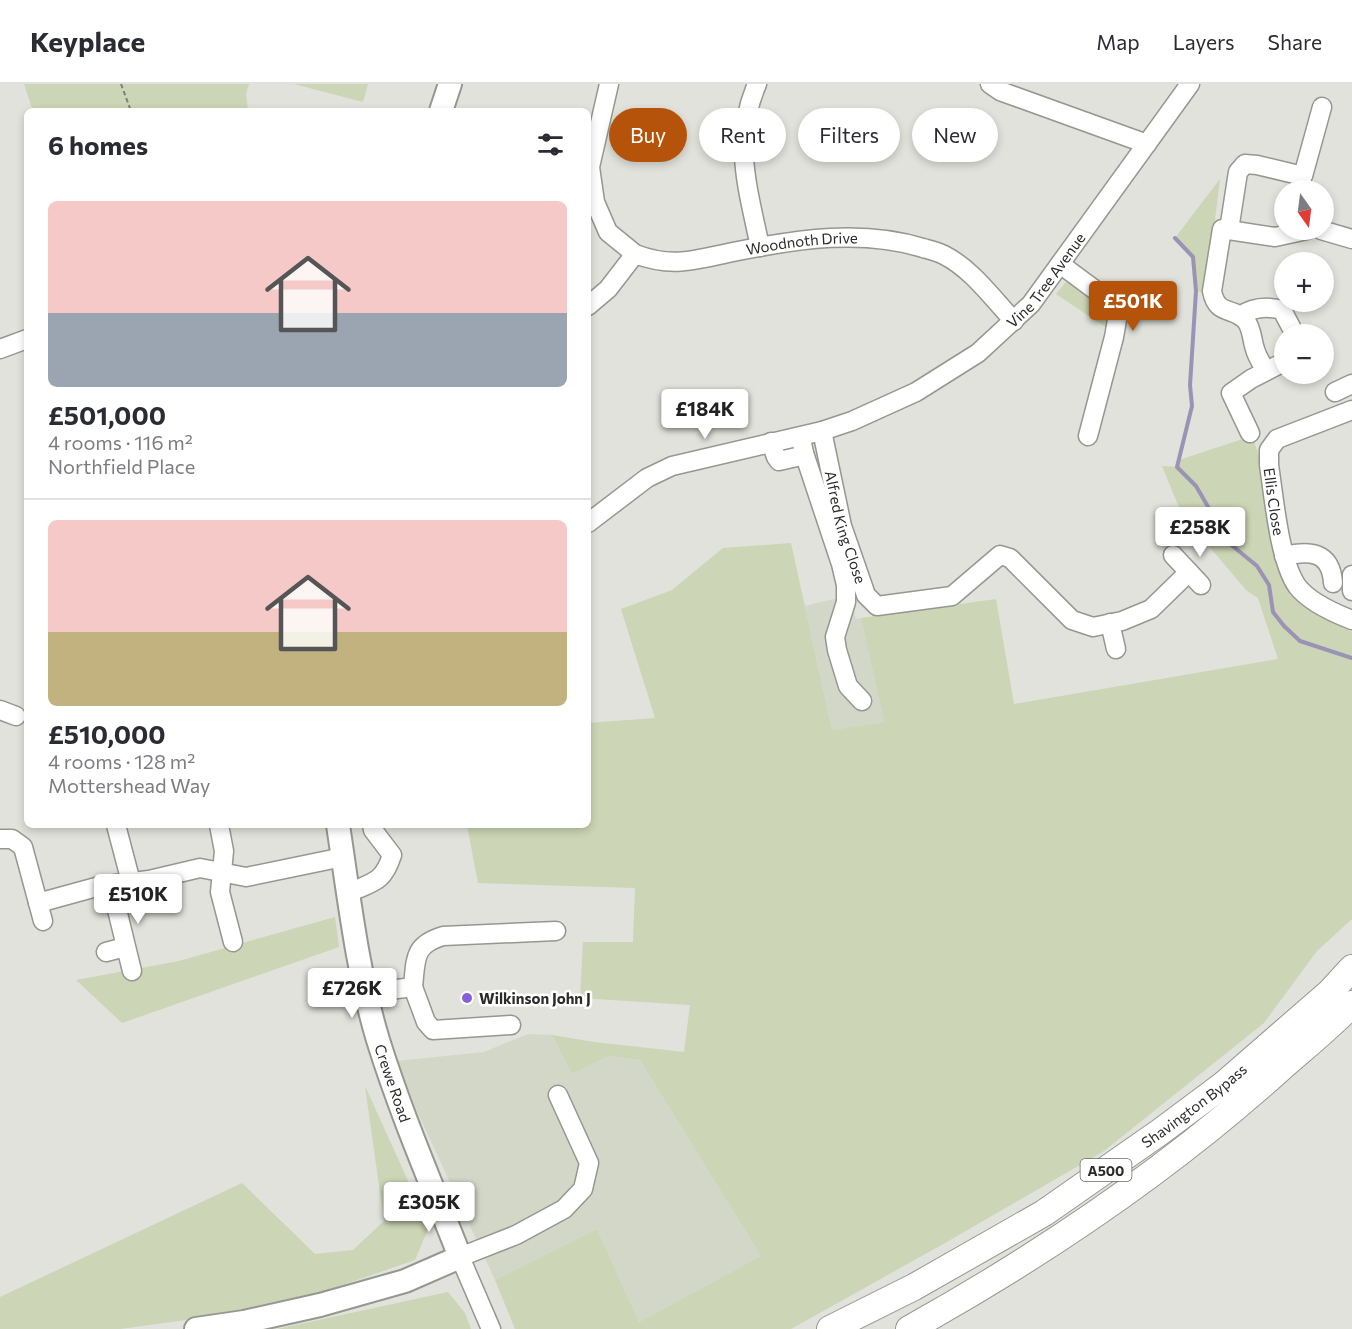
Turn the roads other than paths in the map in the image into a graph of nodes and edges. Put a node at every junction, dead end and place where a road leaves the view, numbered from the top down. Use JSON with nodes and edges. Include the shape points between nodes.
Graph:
{"nodes":[{"id":1,"x":450,"y":84,"type":"edge"},
{"id":2,"x":757,"y":84,"type":"edge"},
{"id":3,"x":990,"y":84,"type":"edge"},
{"id":4,"x":1190,"y":84,"type":"edge"},
{"id":5,"x":608,"y":86,"type":"edge"},
{"id":6,"x":1322,"y":107,"type":"dead end"},
{"id":7,"x":442,"y":108,"type":"edge"},
{"id":8,"x":1147,"y":144,"type":"junction"},
{"id":9,"x":591,"y":162,"type":"edge"},
{"id":10,"x":591,"y":174,"type":"edge"},
{"id":11,"x":1229,"y":230,"type":"junction"},
{"id":12,"x":1334,"y":233,"type":"edge"},
{"id":13,"x":1274,"y":237,"type":"edge"},
{"id":14,"x":1352,"y":238,"type":"edge"},
{"id":15,"x":760,"y":246,"type":"junction"},
{"id":16,"x":635,"y":254,"type":"junction"},
{"id":17,"x":1060,"y":264,"type":"junction"},
{"id":18,"x":591,"y":303,"type":"edge"},
{"id":19,"x":1240,"y":316,"type":"junction"},
{"id":20,"x":1014,"y":321,"type":"junction"},
{"id":21,"x":1289,"y":324,"type":"edge"},
{"id":22,"x":24,"y":340,"type":"edge"},
{"id":23,"x":0,"y":349,"type":"edge"},
{"id":24,"x":1274,"y":367,"type":"edge"},
{"id":25,"x":1258,"y":375,"type":"junction"},
{"id":26,"x":1352,"y":410,"type":"edge"},
{"id":27,"x":822,"y":431,"type":"junction"},
{"id":28,"x":1250,"y":433,"type":"dead end"},
{"id":29,"x":1088,"y":436,"type":"dead end"},
{"id":30,"x":802,"y":444,"type":"junction"},
{"id":31,"x":591,"y":521,"type":"edge"},
{"id":32,"x":1173,"y":555,"type":"dead end"},
{"id":33,"x":1284,"y":556,"type":"junction"},
{"id":34,"x":1352,"y":575,"type":"edge"},
{"id":35,"x":1333,"y":583,"type":"dead end"},
{"id":36,"x":1352,"y":591,"type":"edge"},
{"id":37,"x":1350,"y":615,"type":"edge"},
{"id":38,"x":1110,"y":623,"type":"junction"},
{"id":39,"x":1116,"y":649,"type":"dead end"},
{"id":40,"x":862,"y":701,"type":"dead end"},
{"id":41,"x":117,"y":828,"type":"edge"},
{"id":42,"x":220,"y":828,"type":"edge"},
{"id":43,"x":338,"y":828,"type":"edge"},
{"id":44,"x":373,"y":828,"type":"edge"},
{"id":45,"x":0,"y":839,"type":"edge"},
{"id":46,"x":343,"y":857,"type":"junction"},
{"id":47,"x":222,"y":872,"type":"junction"},
{"id":48,"x":131,"y":882,"type":"junction"},
{"id":49,"x":111,"y":885,"type":"junction"},
{"id":50,"x":348,"y":893,"type":"junction"},
{"id":51,"x":38,"y":903,"type":"junction"},
{"id":52,"x":43,"y":921,"type":"dead end"},
{"id":53,"x":556,"y":931,"type":"dead end"},
{"id":54,"x":233,"y":942,"type":"dead end"},
{"id":55,"x":125,"y":947,"type":"junction"},
{"id":56,"x":106,"y":952,"type":"dead end"},
{"id":57,"x":1352,"y":968,"type":"edge"},
{"id":58,"x":132,"y":971,"type":"dead end"},
{"id":59,"x":413,"y":987,"type":"junction"},
{"id":60,"x":366,"y":993,"type":"junction"},
{"id":61,"x":1352,"y":1004,"type":"edge"},
{"id":62,"x":511,"y":1025,"type":"dead end"},
{"id":63,"x":558,"y":1095,"type":"dead end"},
{"id":64,"x":460,"y":1257,"type":"junction"},
{"id":65,"x":196,"y":1329,"type":"edge"},
{"id":66,"x":491,"y":1329,"type":"edge"},
{"id":67,"x":830,"y":1329,"type":"edge"},
{"id":68,"x":909,"y":1329,"type":"edge"}],
"edges":[{"from":1,"to":7,"type":"main road"},
{"from":2,"to":15,"type":"street","via":[[743,137],[744,171]]},
{"from":3,"to":8,"type":"street"},
{"from":4,"to":8,"type":"street","name":"Vine Tree Avenue"},
{"from":5,"to":9,"type":"street"},
{"from":6,"to":11,"type":"street","via":[[1303,176],[1245,164],[1238,172]]},
{"from":8,"to":17,"type":"street","name":"Vine Tree Avenue"},
{"from":10,"to":16,"type":"street","via":[[595,202],[608,232]]},
{"from":11,"to":13,"type":"street"},
{"from":11,"to":19,"type":"street","via":[[1222,230],[1212,291],[1219,308]]},
{"from":12,"to":14,"type":"street"},
{"from":15,"to":16,"type":"street","name":"Woodnoth Drive","via":[[678,263]]},
{"from":15,"to":20,"type":"street","name":"Woodnoth Drive","via":[[863,237],[898,240],[944,255],[969,273]]},
{"from":16,"to":18,"type":"street","via":[[608,289]]},
{"from":17,"to":20,"type":"street","name":"Vine Tree Avenue"},
{"from":17,"to":29,"type":"street","via":[[1110,301],[1117,320]]},
{"from":19,"to":21,"type":"street","via":[[1248,310],[1273,308],[1282,310]]},
{"from":19,"to":25,"type":"street","via":[[1249,327]]},
{"from":20,"to":27,"type":"street","name":"Vine Tree Avenue","via":[[978,353],[935,382]]},
{"from":22,"to":23,"type":"street"},
{"from":24,"to":25,"type":"street"},
{"from":25,"to":28,"type":"street","via":[[1231,393]]},
{"from":26,"to":33,"type":"street","name":"Ellis Close","via":[[1277,439],[1269,450]]},
{"from":27,"to":30,"type":"street","name":"Vine Tree Avenue"},
{"from":27,"to":38,"type":"street","name":"Alfred King Close","via":[[842,526],[866,595],[877,606],[952,596],[1000,555],[1010,558],[1072,620],[1093,627]]},
{"from":30,"to":31,"type":"street","name":"Vine Tree Avenue","via":[[771,442],[672,466],[657,472]]},
{"from":30,"to":40,"type":"street","via":[[846,585],[846,602],[835,637],[837,650],[848,686]]},
{"from":32,"to":38,"type":"street","name":"Alfred King Close","via":[[1195,579],[1150,609]]},
{"from":33,"to":35,"type":"street","via":[[1313,553],[1333,573]]},
{"from":33,"to":37,"type":"street","name":"Ellis Close","via":[[1306,595]]},
{"from":34,"to":36,"type":"street"},
{"from":38,"to":39,"type":"street"},
{"from":41,"to":48,"type":"street"},
{"from":42,"to":47,"type":"street","via":[[224,851]]},
{"from":43,"to":46,"type":"main road","name":"Crewe Road"},
{"from":44,"to":50,"type":"street","via":[[392,855],[387,871],[378,880]]},
{"from":45,"to":51,"type":"street","via":[[12,839],[23,847]]},
{"from":46,"to":47,"type":"street","via":[[246,877]]},
{"from":46,"to":50,"type":"main road","name":"Crewe Road"},
{"from":47,"to":48,"type":"street","via":[[200,868]]},
{"from":47,"to":54,"type":"street","via":[[220,892]]},
{"from":48,"to":49,"type":"street"},
{"from":49,"to":51,"type":"street"},
{"from":49,"to":55,"type":"street"},
{"from":50,"to":60,"type":"main road","name":"Crewe Road"},
{"from":51,"to":52,"type":"street"},
{"from":53,"to":59,"type":"street","via":[[443,936],[430,940],[416,958]]},
{"from":55,"to":56,"type":"street"},
{"from":55,"to":58,"type":"street"},
{"from":57,"to":67,"type":"highway","name":"Shavington Bypass","number":"A500","via":[[1223,1085],[1044,1213],[914,1287]]},
{"from":59,"to":60,"type":"street"},
{"from":59,"to":62,"type":"street","via":[[433,1030]]},
{"from":60,"to":64,"type":"main road","name":"Crewe Road","via":[[402,1109]]},
{"from":61,"to":68,"type":"highway","name":"Shavington Bypass","number":"A500","via":[[1235,1109],[1158,1170],[1050,1246]]},
{"from":63,"to":64,"type":"street","via":[[589,1163],[583,1189],[564,1209],[516,1235]]},
{"from":64,"to":65,"type":"main road","via":[[405,1281],[320,1305]]},
{"from":64,"to":66,"type":"street","name":"Crewe Road"}]}
